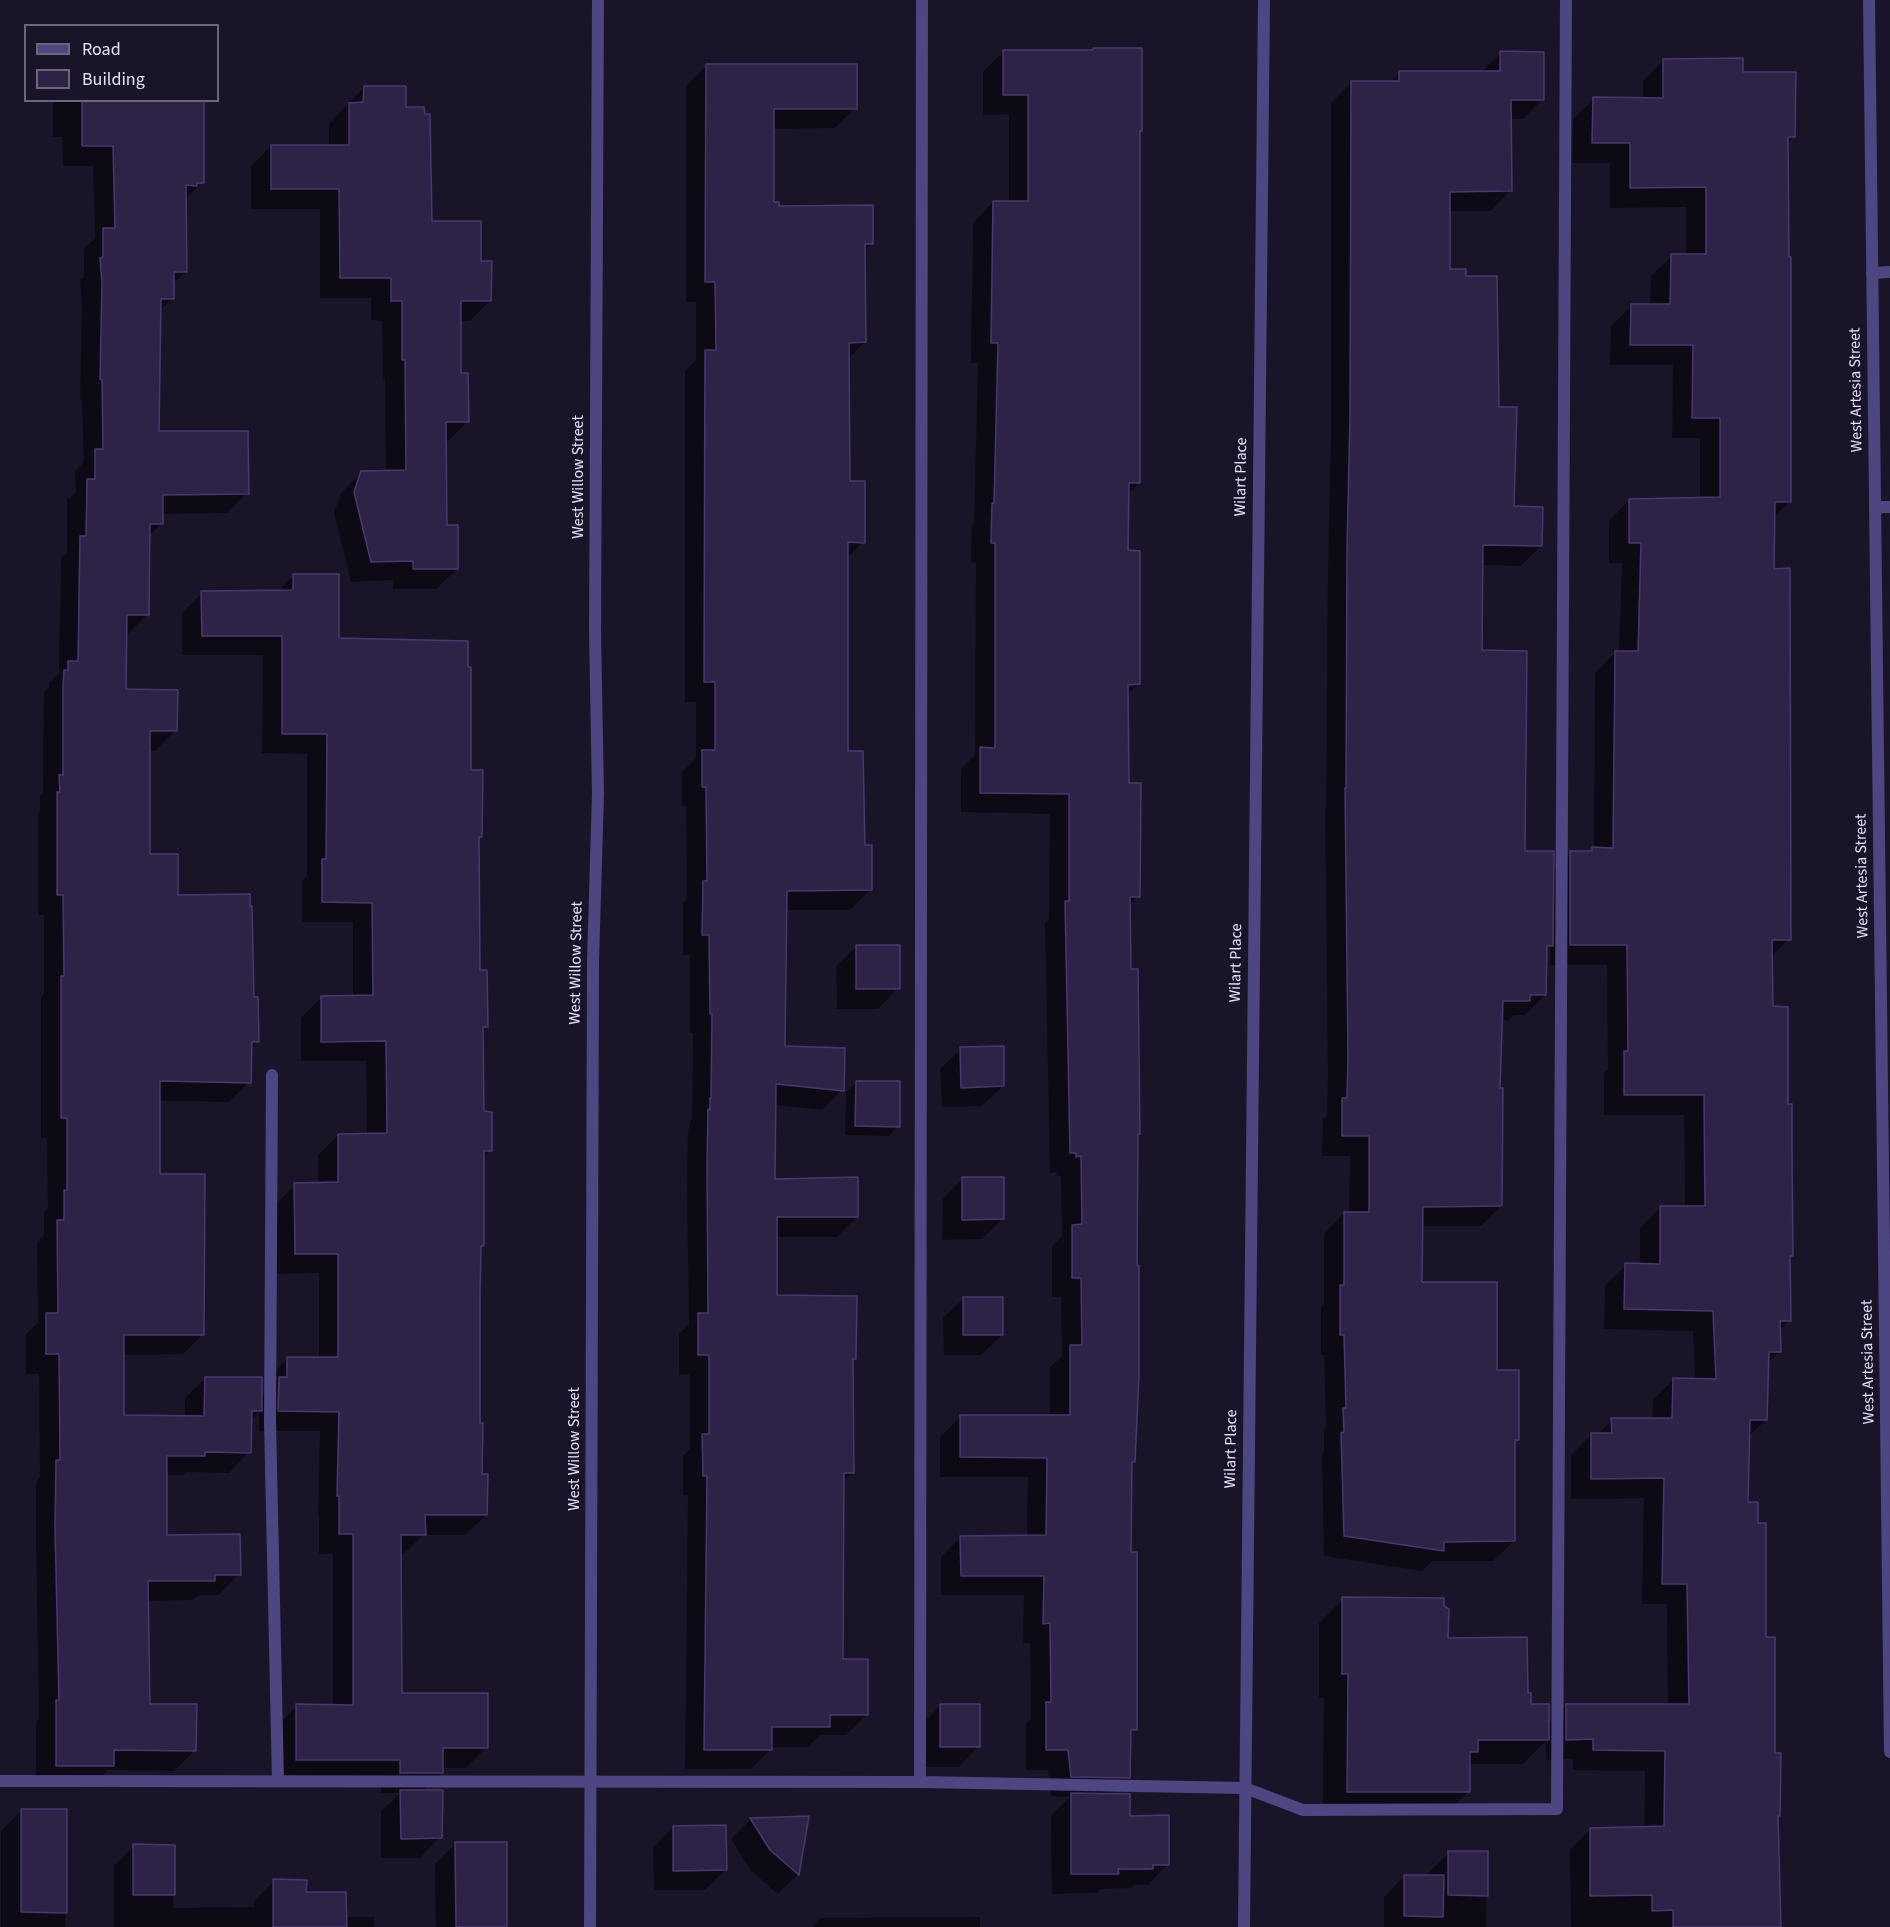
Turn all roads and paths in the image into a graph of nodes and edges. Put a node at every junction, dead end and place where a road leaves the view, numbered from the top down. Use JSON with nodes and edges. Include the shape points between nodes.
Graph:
{"nodes":[{"id":1,"x":598,"y":0,"type":"edge"},
{"id":2,"x":922,"y":0,"type":"edge"},
{"id":3,"x":1263,"y":0,"type":"edge"},
{"id":4,"x":1566,"y":0,"type":"edge"},
{"id":5,"x":1869,"y":0,"type":"edge"},
{"id":6,"x":1890,"y":272,"type":"edge"},
{"id":7,"x":1872,"y":273,"type":"junction"},
{"id":8,"x":1875,"y":507,"type":"junction"},
{"id":9,"x":1890,"y":507,"type":"edge"},
{"id":10,"x":272,"y":1075,"type":"dead end"},
{"id":11,"x":1890,"y":1752,"type":"edge"},
{"id":12,"x":0,"y":1781,"type":"edge"},
{"id":13,"x":278,"y":1781,"type":"junction"},
{"id":14,"x":591,"y":1781,"type":"junction"},
{"id":15,"x":920,"y":1782,"type":"junction"},
{"id":16,"x":1245,"y":1788,"type":"junction"},
{"id":17,"x":591,"y":1927,"type":"edge"},
{"id":18,"x":1245,"y":1927,"type":"edge"}],
"edges":[{"from":1,"to":14,"type":"street","name":"West Willow Street"},
{"from":2,"to":15,"type":"street"},
{"from":3,"to":16,"type":"street","name":"Wilart Place"},
{"from":4,"to":16,"type":"street","via":[[1557,1809],[1303,1810]]},
{"from":5,"to":7,"type":"street","name":"West Artesia Street"},
{"from":6,"to":7,"type":"street"},
{"from":7,"to":8,"type":"street","name":"West Artesia Street"},
{"from":8,"to":9,"type":"street"},
{"from":8,"to":11,"type":"street","name":"West Artesia Street"},
{"from":10,"to":13,"type":"street","via":[[270,1421]]},
{"from":12,"to":13,"type":"street"},
{"from":13,"to":14,"type":"street"},
{"from":14,"to":15,"type":"street"},
{"from":14,"to":17,"type":"street","name":"West Willow Street"},
{"from":15,"to":16,"type":"street"},
{"from":16,"to":18,"type":"street","name":"Wilart Place"}]}
